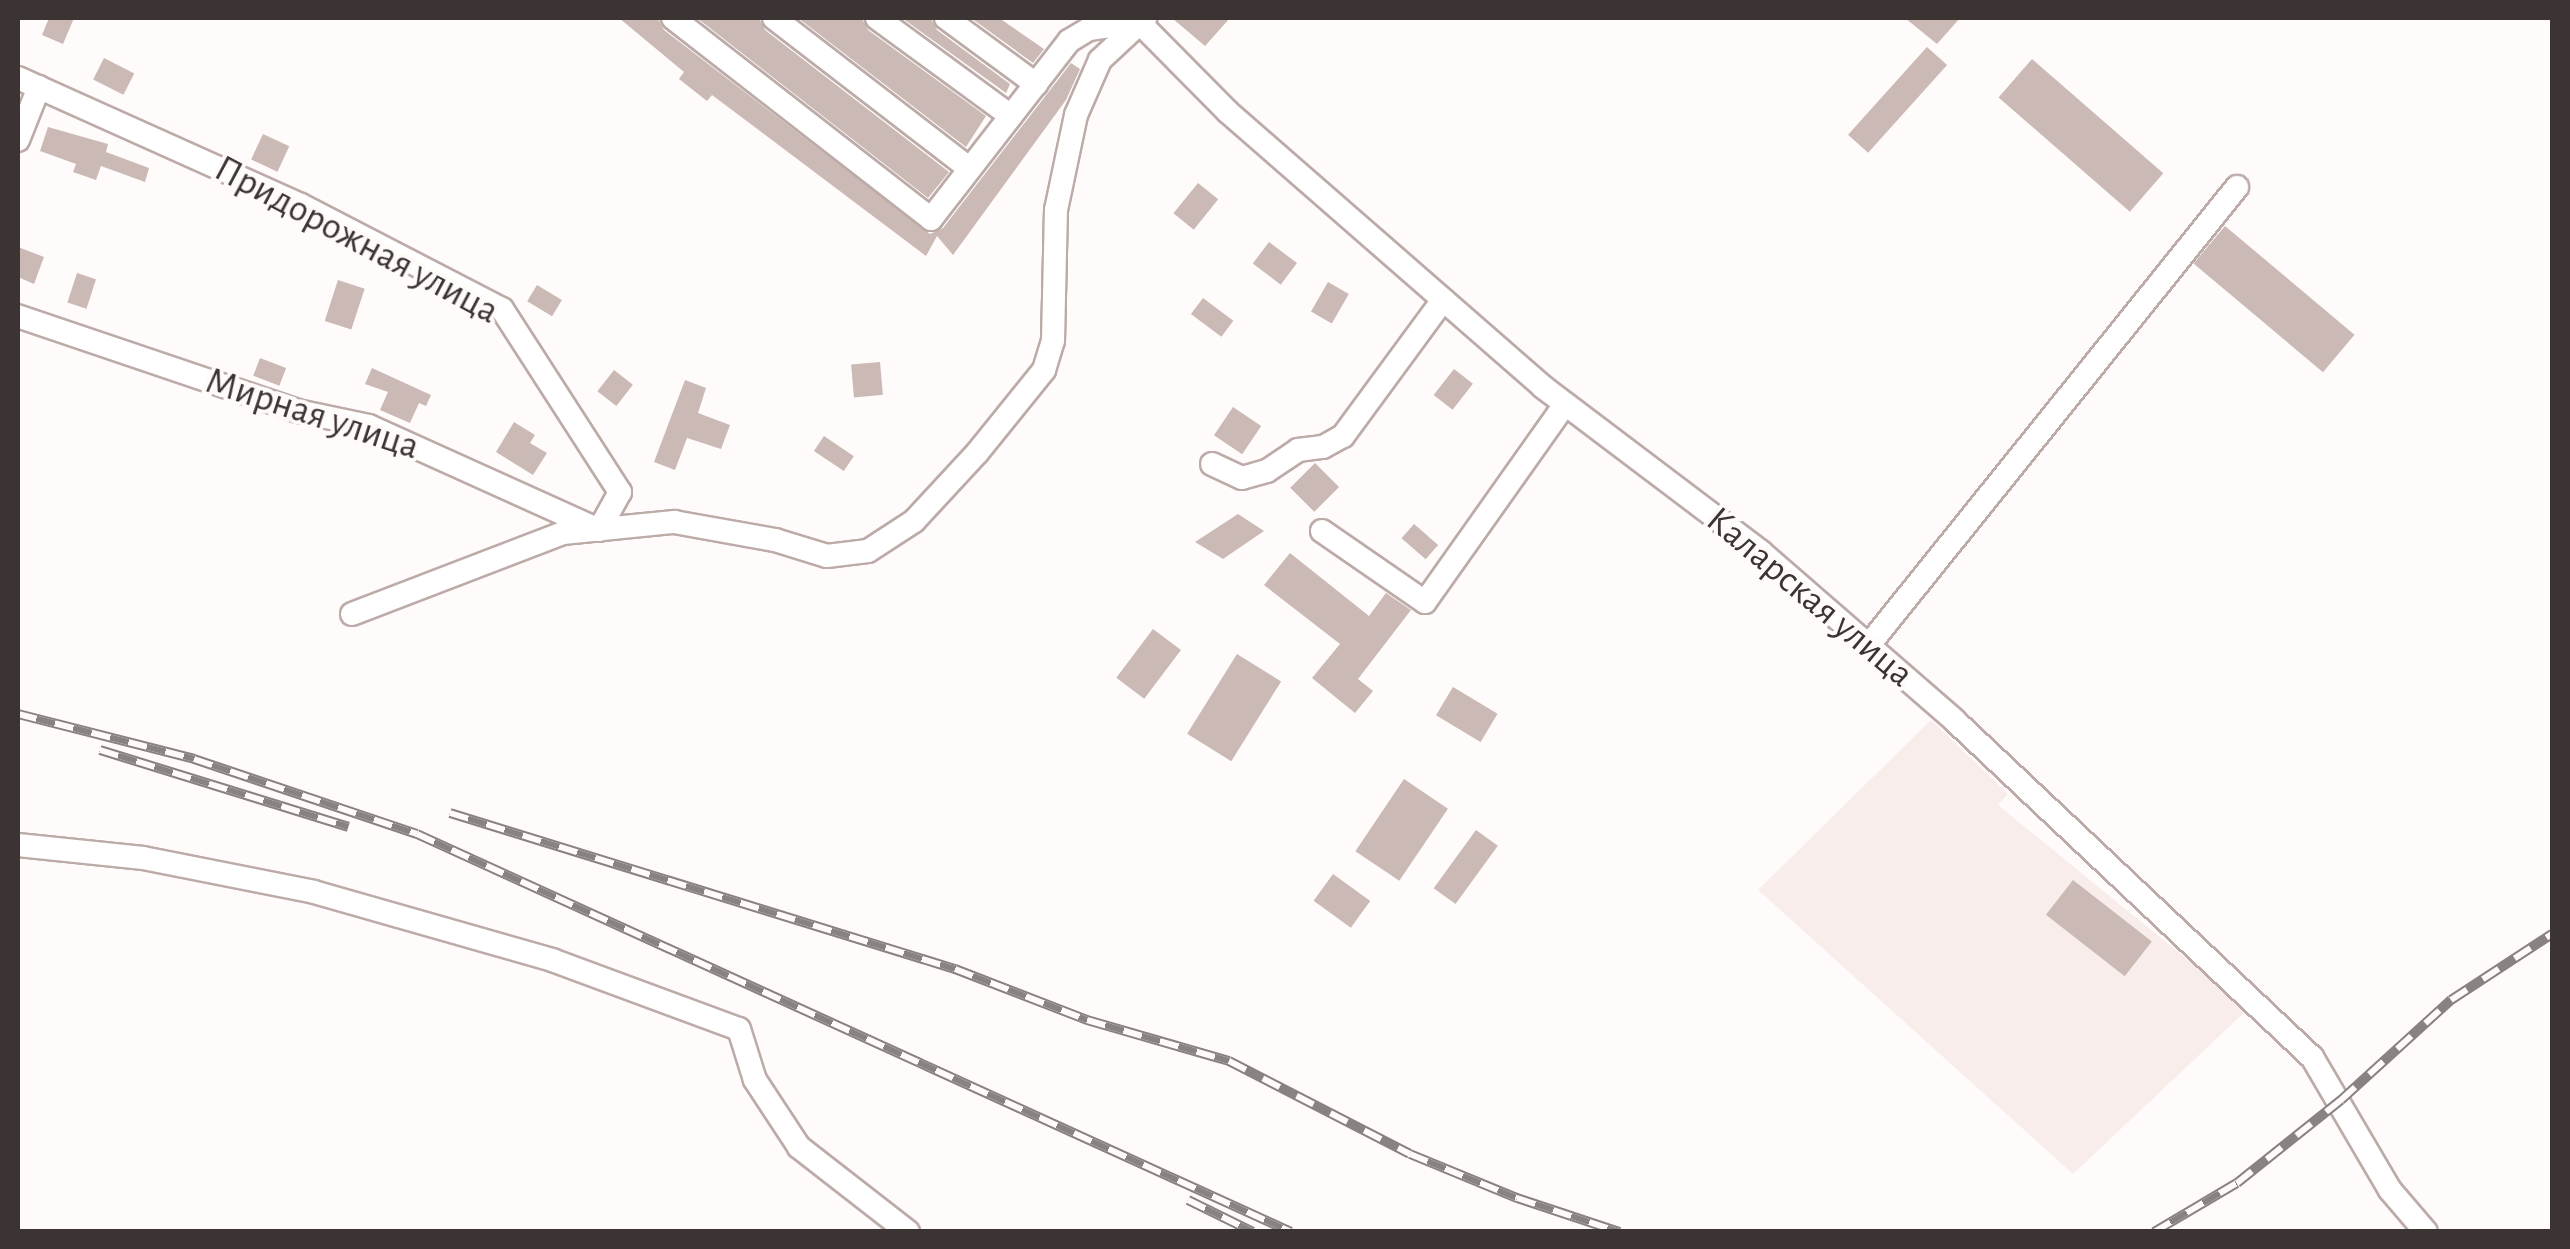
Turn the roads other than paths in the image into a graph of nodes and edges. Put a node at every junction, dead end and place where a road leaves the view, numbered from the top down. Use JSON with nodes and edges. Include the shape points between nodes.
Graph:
{"nodes":[{"id":1,"x":674,"y":18,"type":"edge"},
{"id":2,"x":774,"y":18,"type":"edge"},
{"id":3,"x":876,"y":18,"type":"edge"},
{"id":4,"x":946,"y":18,"type":"edge"},
{"id":5,"x":1140,"y":19,"type":"edge"},
{"id":6,"x":28,"y":82,"type":"edge"},
{"id":7,"x":1036,"y":84,"type":"junction"},
{"id":8,"x":1011,"y":116,"type":"junction"},
{"id":9,"x":18,"y":140,"type":"edge"},
{"id":10,"x":970,"y":169,"type":"junction"},
{"id":11,"x":2237,"y":186,"type":"dead end"},
{"id":12,"x":1443,"y":300,"type":"junction"},
{"id":13,"x":18,"y":316,"type":"edge"},
{"id":14,"x":1565,"y":404,"type":"junction"},
{"id":15,"x":1212,"y":464,"type":"dead end"},
{"id":16,"x":599,"y":530,"type":"junction"},
{"id":17,"x":1322,"y":531,"type":"dead end"},
{"id":18,"x":352,"y":614,"type":"dead end"},
{"id":19,"x":1868,"y":646,"type":"junction"},
{"id":20,"x":18,"y":845,"type":"edge"},
{"id":21,"x":908,"y":1232,"type":"edge"},
{"id":22,"x":2426,"y":1232,"type":"edge"}],
"edges":[{"from":1,"to":10,"type":"street","via":[[931,220]]},
{"from":2,"to":10,"type":"street"},
{"from":3,"to":8,"type":"street"},
{"from":4,"to":7,"type":"street"},
{"from":5,"to":7,"type":"street","via":[[1089,28],[1069,41]]},
{"from":5,"to":12,"type":"street","name":"Каларская улица","via":[[1228,112]]},
{"from":5,"to":16,"type":"street","via":[[1100,60],[1068,144],[1056,210],[1053,341],[1044,370],[914,521],[868,552],[827,556],[674,522]]},
{"from":6,"to":9,"type":"street"},
{"from":6,"to":16,"type":"street","name":"Придорожная улица","via":[[301,205],[502,309],[620,492]]},
{"from":7,"to":8,"type":"street"},
{"from":8,"to":10,"type":"street"},
{"from":11,"to":19,"type":"street"},
{"from":12,"to":14,"type":"street","name":"Каларская улица"},
{"from":12,"to":15,"type":"street","via":[[1343,436],[1242,478]]},
{"from":13,"to":16,"type":"street","name":"Мирная улица","via":[[298,411],[369,426]]},
{"from":14,"to":17,"type":"street","via":[[1425,602]]},
{"from":14,"to":19,"type":"street","name":"Каларская улица","via":[[1761,552]]},
{"from":16,"to":18,"type":"street","via":[[563,534]]},
{"from":19,"to":22,"type":"street","name":"Каларская улица","via":[[2312,1057],[2390,1190]]},
{"from":20,"to":21,"type":"street","via":[[143,858],[314,892],[552,960],[738,1029],[755,1080],[799,1146]]}]}
